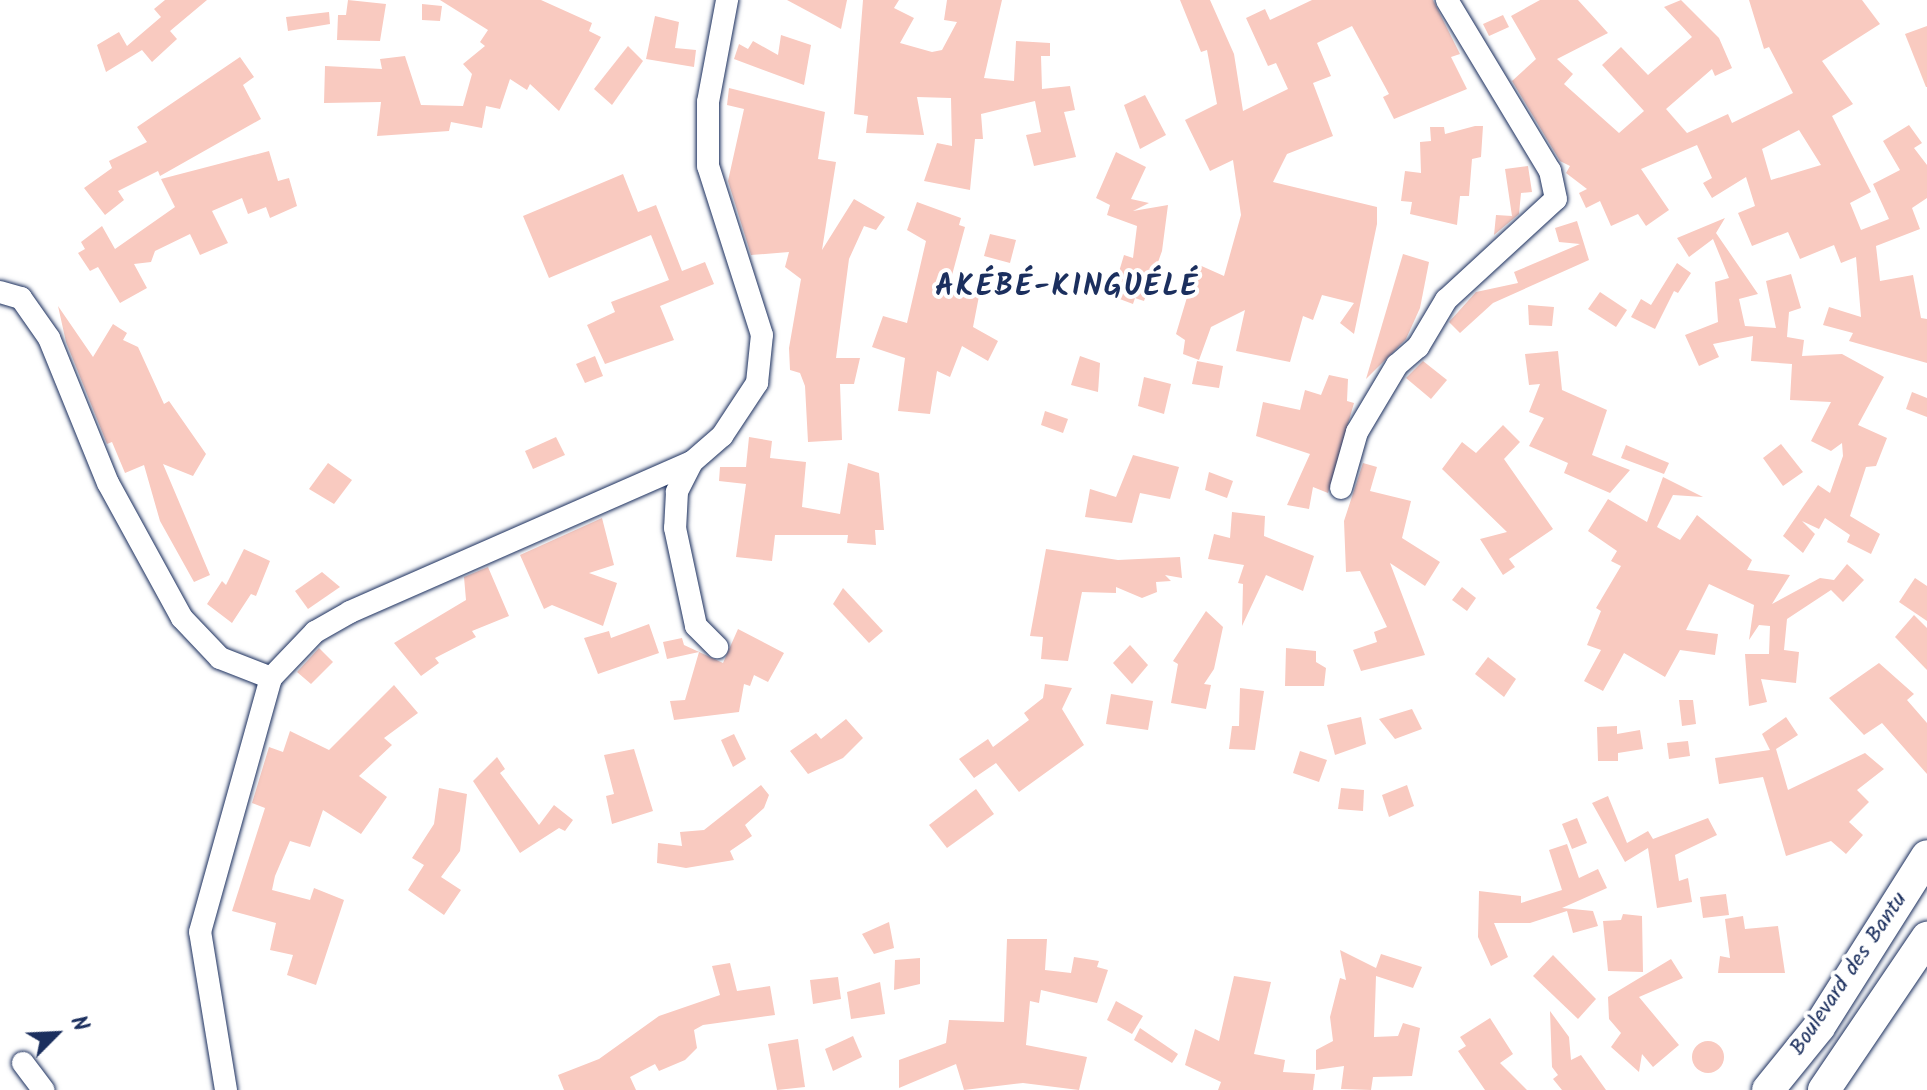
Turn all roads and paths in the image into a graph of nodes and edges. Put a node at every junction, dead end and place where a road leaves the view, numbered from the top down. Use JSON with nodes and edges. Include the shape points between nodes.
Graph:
{"nodes":[{"id":1,"x":727,"y":0,"type":"edge"},
{"id":2,"x":1447,"y":0,"type":"edge"},
{"id":3,"x":0,"y":292,"type":"edge"},
{"id":4,"x":692,"y":462,"type":"junction"},
{"id":5,"x":1341,"y":488,"type":"dead end"},
{"id":6,"x":717,"y":647,"type":"dead end"},
{"id":7,"x":271,"y":678,"type":"junction"},
{"id":8,"x":1927,"y":856,"type":"edge"},
{"id":9,"x":1927,"y":938,"type":"edge"},
{"id":10,"x":23,"y":1063,"type":"dead end"},
{"id":11,"x":43,"y":1090,"type":"edge"},
{"id":12,"x":226,"y":1090,"type":"edge"},
{"id":13,"x":1768,"y":1090,"type":"edge"},
{"id":14,"x":1824,"y":1090,"type":"edge"}],
"edges":[{"from":1,"to":4,"type":"street","via":[[708,102],[708,166],[763,351],[757,383],[740,412]]},
{"from":2,"to":5,"type":"street","via":[[1550,171],[1556,199],[1446,300],[1418,347],[1397,365],[1357,432]]},
{"from":3,"to":7,"type":"street","via":[[21,298],[42,326],[108,483],[182,618],[220,658]]},
{"from":4,"to":6,"type":"street","via":[[677,492],[675,528],[696,626]]},
{"from":4,"to":7,"type":"street","via":[[350,612],[315,632]]},
{"from":7,"to":12,"type":"street","via":[[200,932]]},
{"from":8,"to":13,"type":"highway","name":"Boulevard des Bantu","via":[[1819,1027]]},
{"from":9,"to":14,"type":"highway","name":"Boulevard des Bantu"},
{"from":10,"to":11,"type":"street"}]}
